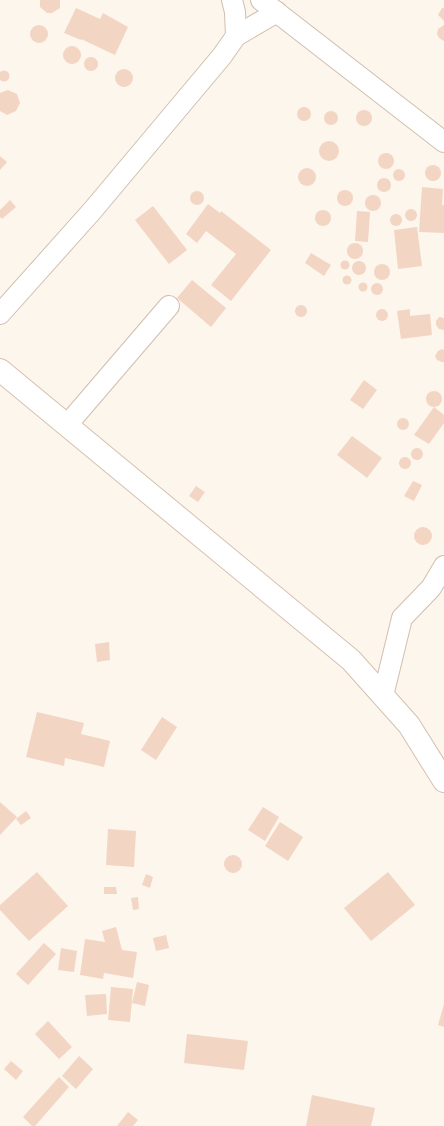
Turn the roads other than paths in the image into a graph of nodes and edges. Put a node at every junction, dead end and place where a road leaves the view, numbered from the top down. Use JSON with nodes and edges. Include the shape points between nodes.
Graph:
{"nodes":[{"id":1,"x":232,"y":0,"type":"edge"},
{"id":2,"x":269,"y":6,"type":"edge"},
{"id":3,"x":236,"y":36,"type":"junction"},
{"id":4,"x":444,"y":142,"type":"edge"},
{"id":5,"x":169,"y":306,"type":"dead end"},
{"id":6,"x":0,"y":314,"type":"edge"},
{"id":7,"x":0,"y":370,"type":"edge"},
{"id":8,"x":67,"y":425,"type":"junction"},
{"id":9,"x":444,"y":566,"type":"edge"},
{"id":10,"x":383,"y":696,"type":"junction"},
{"id":11,"x":444,"y":781,"type":"edge"}],
"edges":[{"from":1,"to":3,"type":"street"},
{"from":2,"to":3,"type":"street"},
{"from":2,"to":4,"type":"street"},
{"from":3,"to":6,"type":"street","via":[[180,108],[92,212]]},
{"from":5,"to":8,"type":"street"},
{"from":7,"to":8,"type":"street"},
{"from":8,"to":10,"type":"street","via":[[351,660]]},
{"from":9,"to":10,"type":"street","via":[[431,588],[402,618]]},
{"from":10,"to":11,"type":"street","via":[[409,725]]}]}
